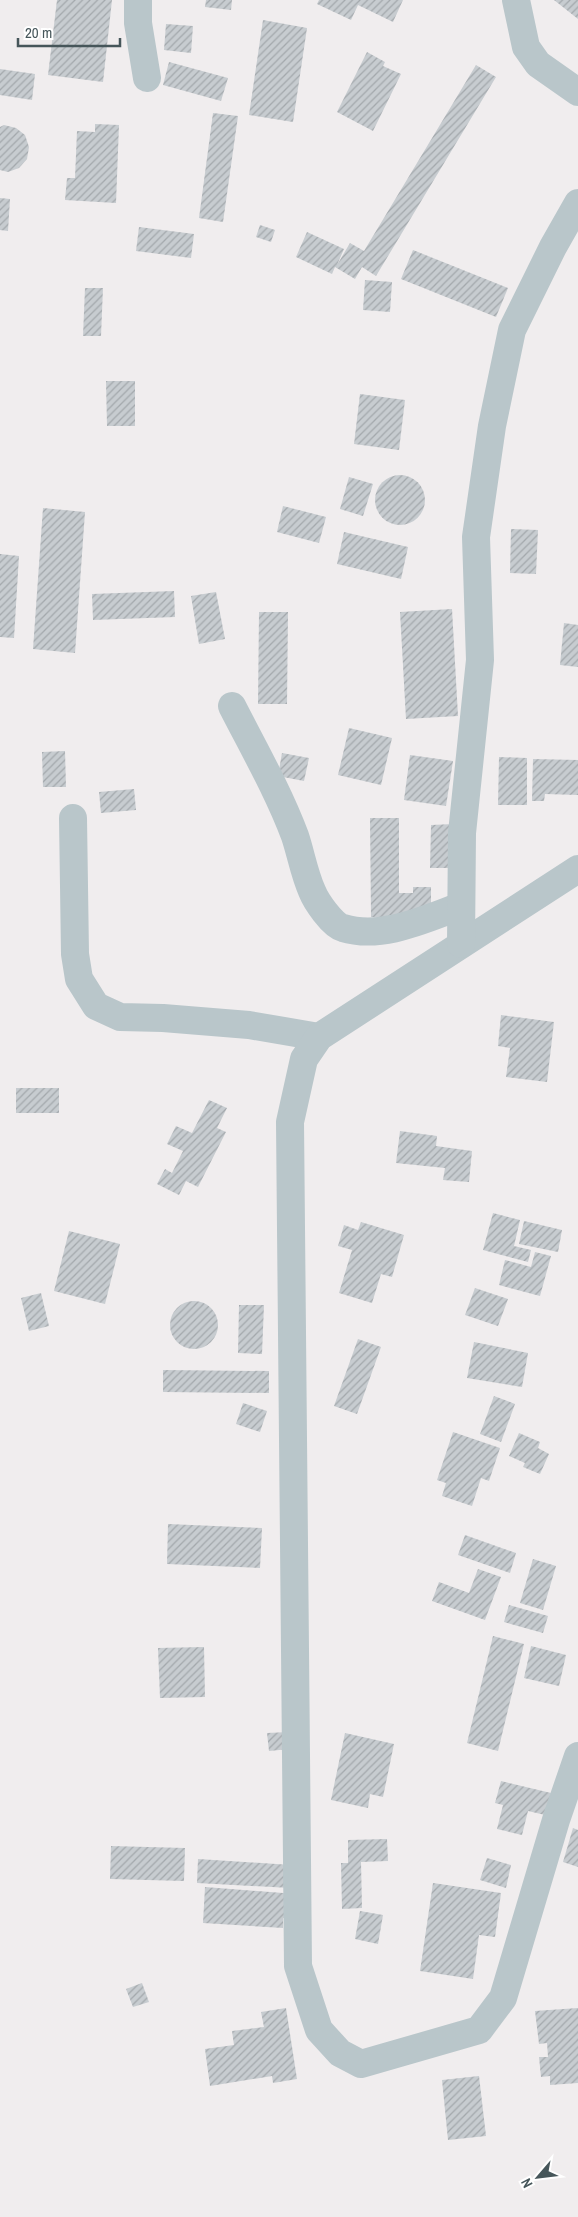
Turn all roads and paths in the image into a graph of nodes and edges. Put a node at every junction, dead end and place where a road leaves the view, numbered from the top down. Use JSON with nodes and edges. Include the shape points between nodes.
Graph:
{"nodes":[{"id":1,"x":138,"y":0,"type":"edge"},
{"id":2,"x":516,"y":0,"type":"edge"},
{"id":3,"x":147,"y":78,"type":"dead end"},
{"id":4,"x":578,"y":92,"type":"edge"},
{"id":5,"x":578,"y":203,"type":"edge"},
{"id":6,"x":232,"y":706,"type":"dead end"},
{"id":7,"x":73,"y":818,"type":"dead end"},
{"id":8,"x":578,"y":869,"type":"edge"},
{"id":9,"x":461,"y":906,"type":"junction"},
{"id":10,"x":461,"y":944,"type":"junction"},
{"id":11,"x":319,"y":1037,"type":"junction"},
{"id":12,"x":578,"y":1756,"type":"edge"}],
"edges":[{"from":1,"to":3,"type":"street","via":[[138,23]]},
{"from":2,"to":4,"type":"street","via":[[526,47],[538,64]]},
{"from":5,"to":9,"type":"street","via":[[512,330],[492,426],[476,537],[480,660],[462,834]]},
{"from":6,"to":9,"type":"street","via":[[274,786],[295,836],[312,892],[327,914],[342,928],[372,931],[407,925]]},
{"from":7,"to":11,"type":"street","via":[[75,954],[79,979],[96,1006],[120,1017],[249,1025]]},
{"from":8,"to":10,"type":"street"},
{"from":9,"to":10,"type":"street"},
{"from":10,"to":11,"type":"street"},
{"from":11,"to":12,"type":"street","via":[[304,1059],[290,1122],[298,1966],[319,2030],[340,2053],[361,2064],[479,2030],[502,1998]]}]}
